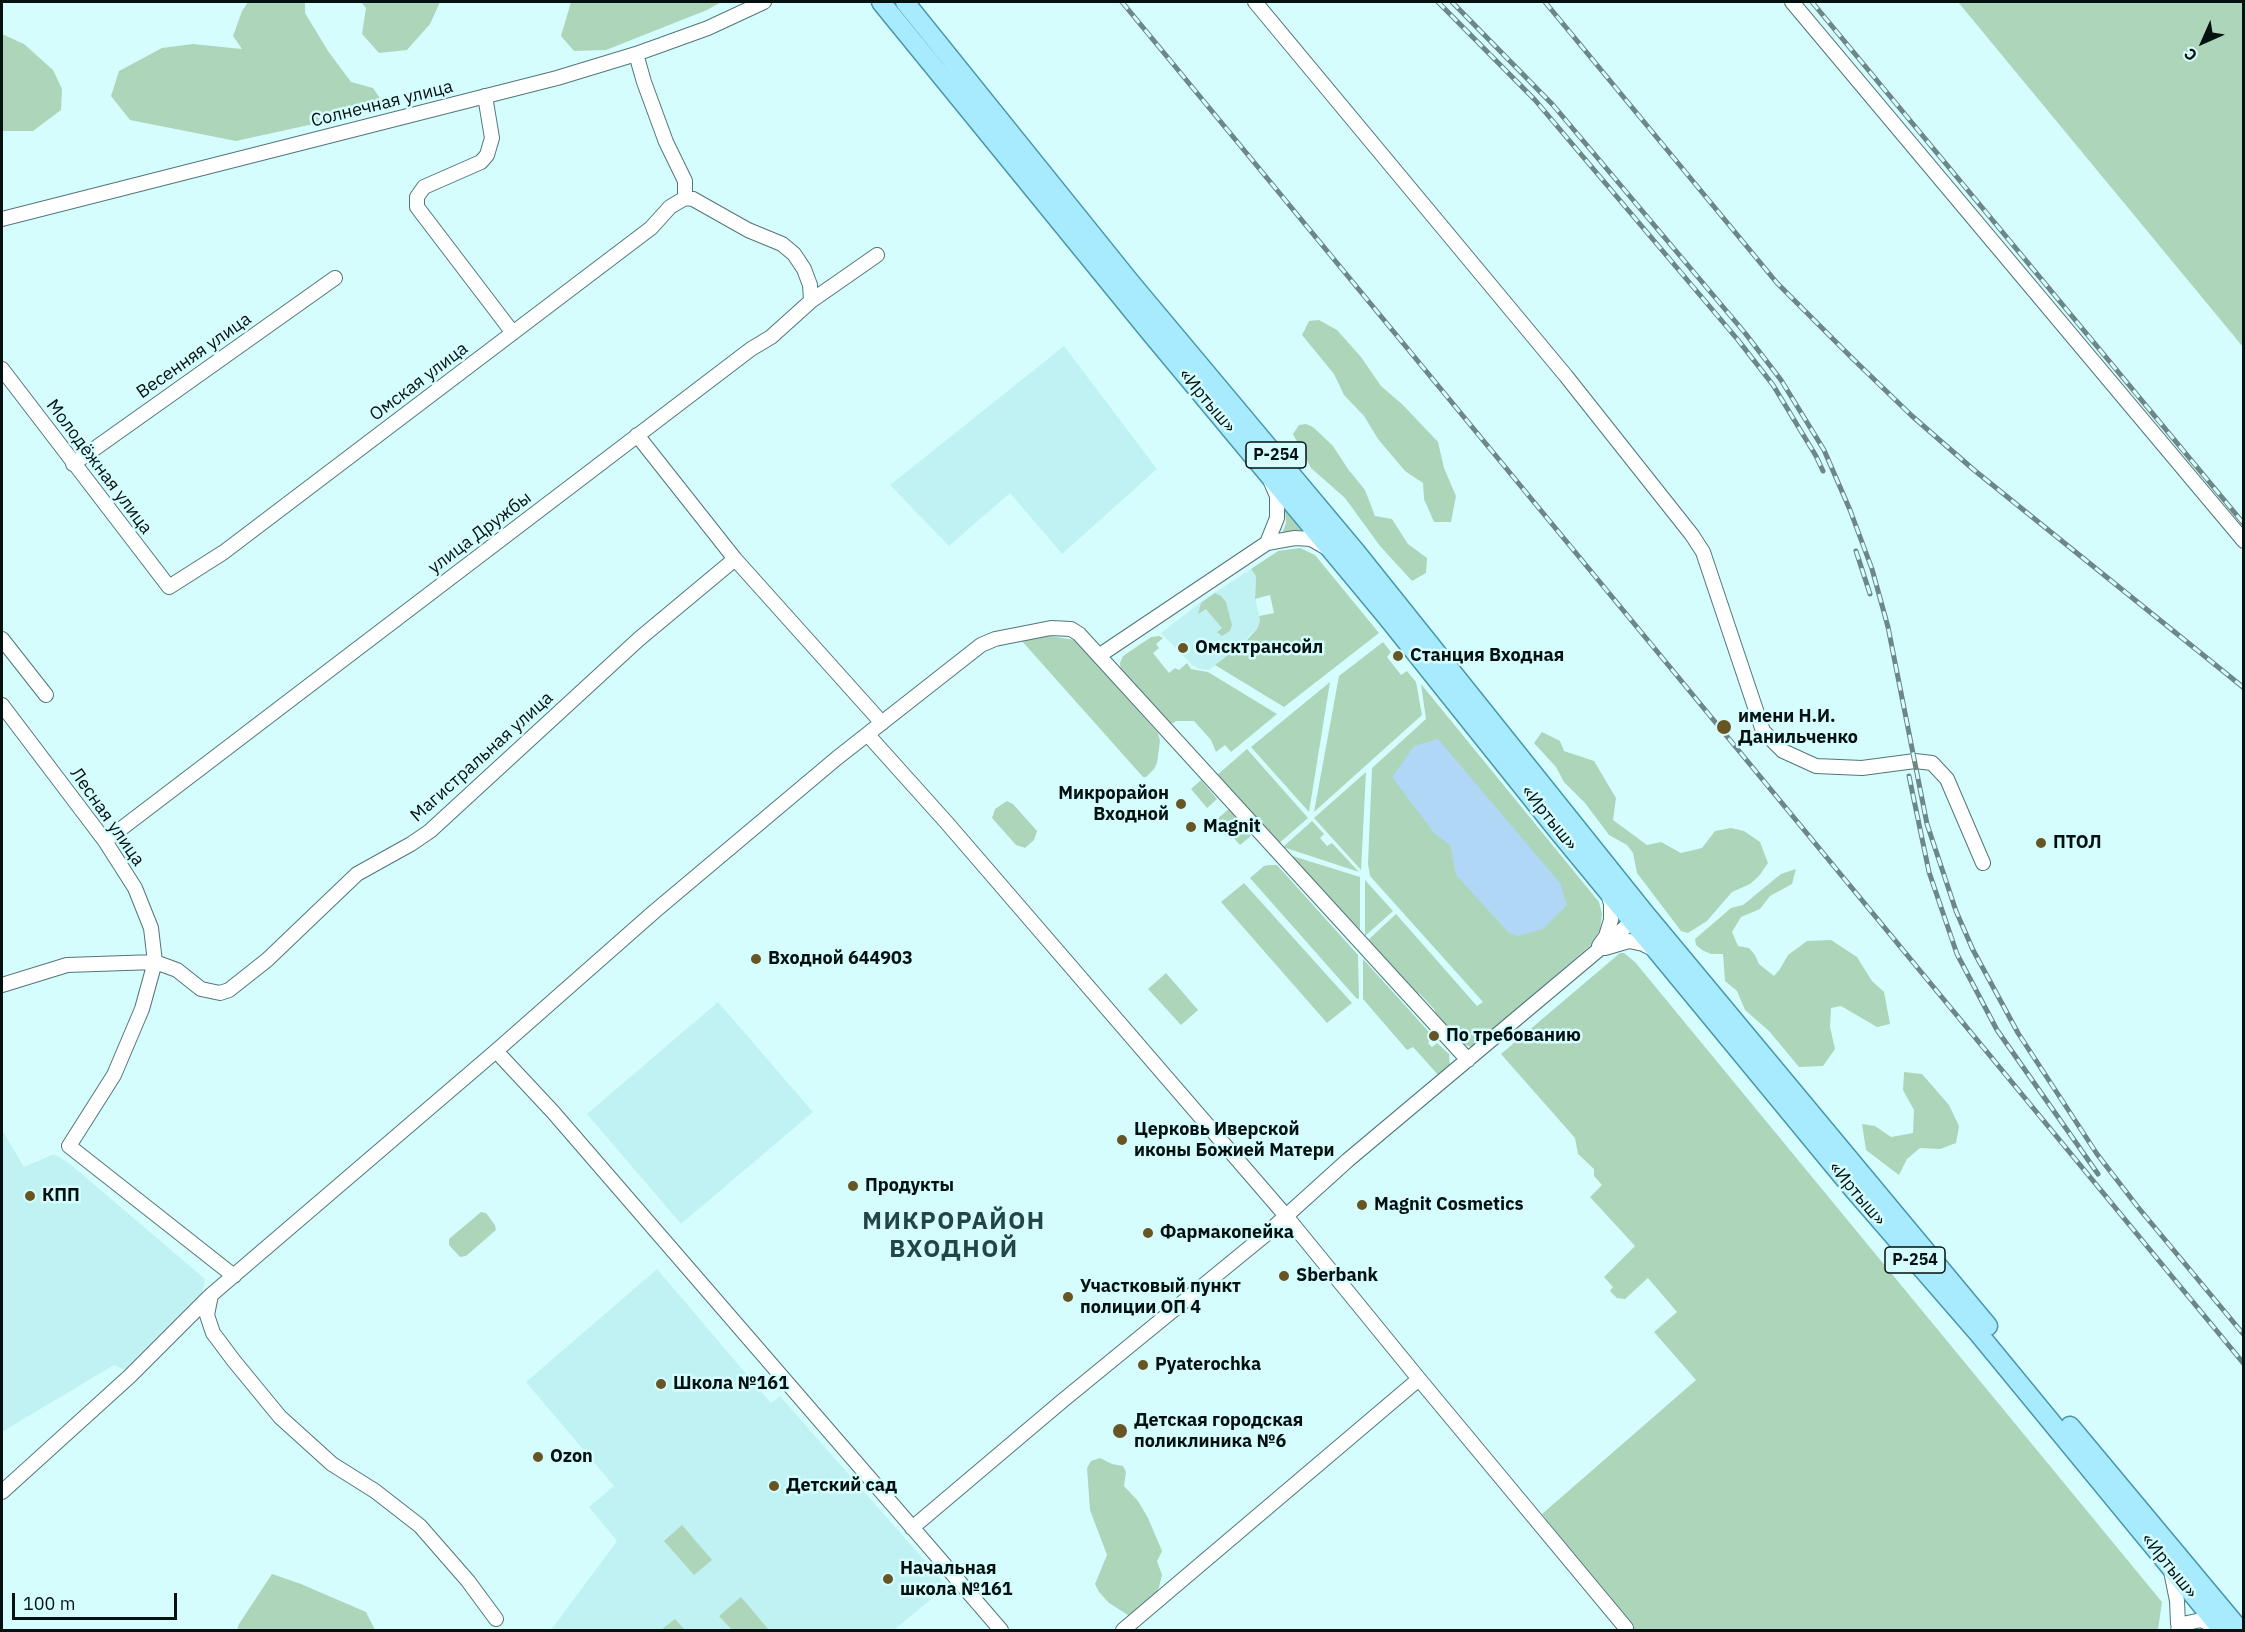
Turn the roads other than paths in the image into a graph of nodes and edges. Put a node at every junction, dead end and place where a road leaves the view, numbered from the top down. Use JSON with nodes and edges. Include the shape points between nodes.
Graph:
{"nodes":[{"id":1,"x":764,"y":2,"type":"edge"},
{"id":2,"x":880,"y":2,"type":"edge"},
{"id":3,"x":904,"y":2,"type":"edge"},
{"id":4,"x":1255,"y":2,"type":"edge"},
{"id":5,"x":1792,"y":2,"type":"edge"},
{"id":6,"x":636,"y":54,"type":"junction"},
{"id":7,"x":485,"y":96,"type":"junction"},
{"id":8,"x":685,"y":198,"type":"junction"},
{"id":9,"x":2,"y":219,"type":"edge"},
{"id":10,"x":877,"y":255,"type":"dead end"},
{"id":11,"x":335,"y":278,"type":"dead end"},
{"id":12,"x":811,"y":301,"type":"junction"},
{"id":13,"x":513,"y":333,"type":"junction"},
{"id":14,"x":2,"y":369,"type":"edge"},
{"id":15,"x":637,"y":435,"type":"junction"},
{"id":16,"x":73,"y":464,"type":"junction"},
{"id":17,"x":1269,"y":476,"type":"junction"},
{"id":18,"x":2244,"y":541,"type":"edge"},
{"id":19,"x":1267,"y":543,"type":"junction"},
{"id":20,"x":1332,"y":551,"type":"junction"},
{"id":21,"x":735,"y":559,"type":"junction"},
{"id":22,"x":169,"y":586,"type":"joint"},
{"id":23,"x":2,"y":639,"type":"edge"},
{"id":24,"x":1100,"y":655,"type":"junction"},
{"id":25,"x":46,"y":695,"type":"dead end"},
{"id":26,"x":2,"y":705,"type":"edge"},
{"id":27,"x":882,"y":723,"type":"junction"},
{"id":28,"x":867,"y":735,"type":"junction"},
{"id":29,"x":105,"y":841,"type":"junction"},
{"id":30,"x":1983,"y":863,"type":"dead end"},
{"id":31,"x":1607,"y":890,"type":"junction"},
{"id":32,"x":1638,"y":916,"type":"junction"},
{"id":33,"x":1595,"y":952,"type":"junction"},
{"id":34,"x":1659,"y":952,"type":"junction"},
{"id":35,"x":155,"y":963,"type":"junction"},
{"id":36,"x":2,"y":984,"type":"edge"},
{"id":37,"x":496,"y":1051,"type":"junction"},
{"id":38,"x":1468,"y":1060,"type":"junction"},
{"id":39,"x":1286,"y":1216,"type":"junction"},
{"id":40,"x":234,"y":1276,"type":"junction"},
{"id":41,"x":211,"y":1295,"type":"junction"},
{"id":42,"x":1419,"y":1379,"type":"junction"},
{"id":43,"x":2,"y":1492,"type":"edge"},
{"id":44,"x":912,"y":1528,"type":"junction"},
{"id":45,"x":2170,"y":1567,"type":"junction"},
{"id":46,"x":2198,"y":1591,"type":"junction"},
{"id":47,"x":496,"y":1619,"type":"dead end"},
{"id":48,"x":1626,"y":1628,"type":"dead end"},
{"id":49,"x":2177,"y":1628,"type":"edge"},
{"id":50,"x":1001,"y":1630,"type":"edge"},
{"id":51,"x":1123,"y":1630,"type":"edge"},
{"id":52,"x":2222,"y":1630,"type":"edge"},
{"id":53,"x":2240,"y":1630,"type":"edge"}],
"edges":[{"from":1,"to":6,"type":"street","name":"Солнечная улица","via":[[708,28]]},
{"from":2,"to":17,"type":"main road","name":"«Иртыш»","number":"Р-254"},
{"from":3,"to":32,"type":"main road","name":"«Иртыш»","number":"Р-254","via":[[1131,283],[1357,553]]},
{"from":4,"to":30,"type":"street","via":[[1566,376],[1692,535],[1703,552],[1763,731],[1783,751],[1816,766],[1862,768],[1915,761],[1932,763],[1947,779]]},
{"from":5,"to":18,"type":"street"},
{"from":6,"to":7,"type":"street","name":"Солнечная улица"},
{"from":6,"to":8,"type":"street","via":[[666,142],[685,181]]},
{"from":7,"to":9,"type":"street","name":"Солнечная улица"},
{"from":7,"to":13,"type":"street","via":[[492,138],[488,155],[481,162],[424,187],[417,197],[417,207]]},
{"from":8,"to":12,"type":"street","via":[[782,244],[804,268]]},
{"from":8,"to":13,"type":"street","name":"Омская улица"},
{"from":10,"to":12,"type":"street","name":"улица Дружбы"},
{"from":11,"to":16,"type":"street","name":"Весенняя улица"},
{"from":12,"to":15,"type":"street","name":"улица Дружбы","via":[[771,337]]},
{"from":13,"to":22,"type":"street","name":"Омская улица","via":[[224,552]]},
{"from":14,"to":16,"type":"street","name":"Молодёжная улица"},
{"from":15,"to":21,"type":"street"},
{"from":15,"to":29,"type":"street","name":"улица Дружбы"},
{"from":16,"to":22,"type":"street","name":"Молодёжная улица"},
{"from":17,"to":19,"type":"street","via":[[1277,496],[1277,518]]},
{"from":17,"to":20,"type":"main road","name":"«Иртыш»","number":"Р-254"},
{"from":19,"to":20,"type":"street","via":[[1311,539]]},
{"from":19,"to":24,"type":"street"},
{"from":20,"to":31,"type":"main road","name":"«Иртыш»","number":"Р-254"},
{"from":21,"to":27,"type":"street"},
{"from":21,"to":35,"type":"street","name":"Магистральная улица","via":[[639,639],[430,831],[357,874],[267,960],[229,990],[220,993],[201,989],[177,970]]},
{"from":23,"to":25,"type":"street"},
{"from":24,"to":27,"type":"street","via":[[1079,634],[1061,627],[995,639],[981,645]]},
{"from":24,"to":38,"type":"street"},
{"from":26,"to":29,"type":"street","name":"Лесная улица"},
{"from":27,"to":28,"type":"street"},
{"from":28,"to":37,"type":"street","via":[[655,911]]},
{"from":28,"to":39,"type":"street"},
{"from":29,"to":35,"type":"street","name":"Лесная улица","via":[[135,888],[151,928]]},
{"from":31,"to":32,"type":"main road","name":"«Иртыш»","number":"Р-254"},
{"from":31,"to":33,"type":"street","via":[[1611,920]]},
{"from":32,"to":33,"type":"street"},
{"from":32,"to":34,"type":"main road","name":"«Иртыш»","number":"Р-254"},
{"from":32,"to":46,"type":"main road","name":"«Иртыш»","number":"Р-254"},
{"from":33,"to":34,"type":"street","via":[[1629,941]]},
{"from":33,"to":38,"type":"street"},
{"from":34,"to":45,"type":"main road","name":"«Иртыш»","number":"Р-254","via":[[1852,1189],[1978,1333]]},
{"from":35,"to":36,"type":"street","via":[[67,965]]},
{"from":35,"to":40,"type":"street","via":[[123,1056],[69,1146]]},
{"from":37,"to":40,"type":"street"},
{"from":37,"to":44,"type":"street"},
{"from":38,"to":39,"type":"street"},
{"from":39,"to":42,"type":"street"},
{"from":39,"to":44,"type":"street"},
{"from":40,"to":41,"type":"street"},
{"from":41,"to":43,"type":"street","via":[[130,1376]]},
{"from":41,"to":47,"type":"street","via":[[207,1315],[213,1333],[280,1417],[332,1464],[420,1526]]},
{"from":42,"to":48,"type":"street"},
{"from":42,"to":51,"type":"street"},
{"from":44,"to":50,"type":"street"},
{"from":45,"to":46,"type":"main road","name":"«Иртыш»","number":"Р-254"},
{"from":45,"to":49,"type":"street","via":[[2177,1600]]},
{"from":46,"to":49,"type":"street","via":[[2186,1602]]},
{"from":46,"to":52,"type":"main road","name":"«Иртыш»","number":"Р-254"},
{"from":46,"to":53,"type":"main road","name":"«Иртыш»","number":"Р-254"},
{"from":49,"to":52,"type":"street","via":[[2201,1620]]}]}
